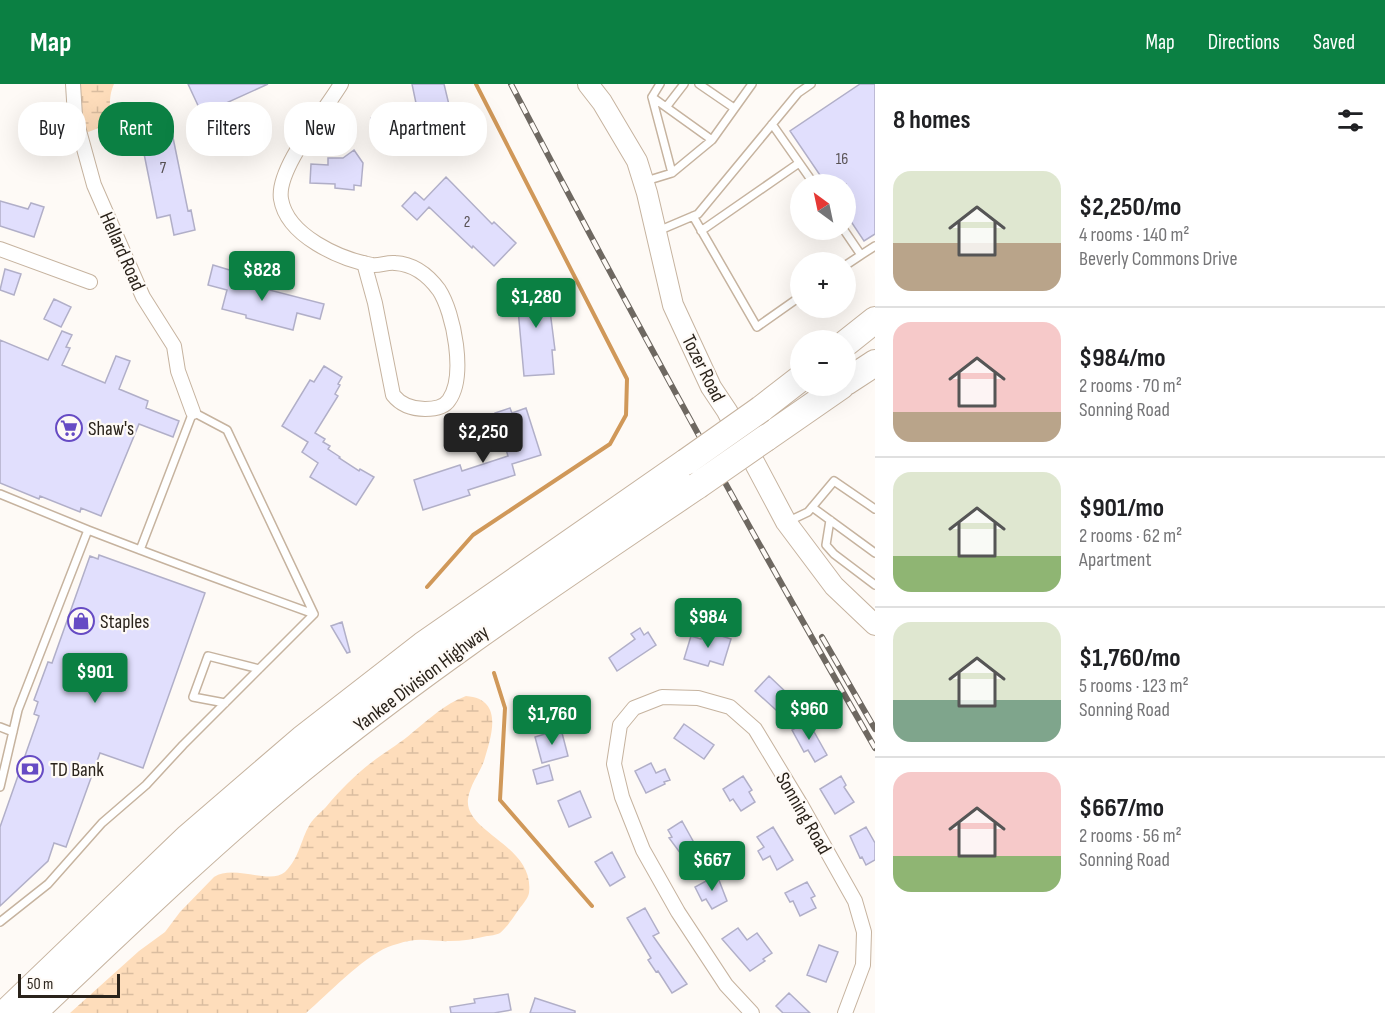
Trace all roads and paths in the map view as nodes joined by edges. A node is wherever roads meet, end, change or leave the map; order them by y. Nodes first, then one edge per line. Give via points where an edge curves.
1 (73, 84) edge
2 (341, 84) edge
3 (588, 84) edge
4 (660, 84) edge
5 (684, 84) edge
6 (699, 84) edge
7 (752, 84) edge
8 (811, 84) edge
9 (652, 97) junction
10 (667, 106) junction
11 (734, 108) junction
12 (772, 124) junction
13 (712, 140) junction
14 (799, 163) junction
15 (672, 173) junction
16 (806, 174) edge
17 (644, 182) junction
18 (693, 216) junction
19 (701, 231) junction
20 (656, 232) junction
21 (851, 240) edge
22 (875, 246) edge
23 (0, 249) edge
24 (861, 255) junction
25 (856, 258) edge
26 (364, 262) junction
27 (90, 282) dead end
28 (790, 304) edge
29 (875, 320) edge
30 (875, 329) edge
31 (856, 335) edge
32 (856, 343) edge
33 (875, 363) edge
34 (856, 375) edge
35 (790, 387) edge
36 (827, 396) edge
37 (193, 412) junction
38 (0, 494) edge
39 (812, 507) junction
40 (875, 509) edge
41 (830, 520) junction
42 (786, 522) junction
43 (88, 530) junction
44 (140, 550) junction
45 (875, 553) edge
46 (875, 585) edge
47 (314, 614) junction
48 (875, 626) edge
49 (259, 669) junction
50 (225, 703) junction
51 (0, 727) edge
52 (13, 732) junction
53 (0, 787) edge
54 (0, 922) edge
55 (77, 943) junction
56 (0, 1000) edge
57 (5, 1013) edge
58 (33, 1013) edge
59 (752, 1013) edge
60 (845, 1013) edge

1 - 37 street, Hellard Road via 75,116 94,185 143,297 174,346 178,371
2 - 26 street via 287,169 280,186 281,201 297,230 315,243
3 - 17 main road, Tozer Road via 623,135
4 - 9 lane
5 - 10 lane
6 - 11 lane
7 - 11 lane
8 - 12 lane via 798,93
9 - 10 lane
9 - 15 lane
10 - 13 lane
11 - 13 lane
12 - 14 lane
12 - 18 lane
13 - 15 lane
14 - 16 lane
14 - 19 lane
15 - 17 lane
17 - 20 main road, Tozer Road
18 - 19 lane
18 - 20 lane
19 - 28 lane via 757,327
20 - 42 main road, Tozer Road via 678,315 711,387
21 - 24 lane
22 - 24 lane
23 - 27 street
24 - 25 lane
26 - 26 street via 375,266 410,265 427,275 441,293 456,343 458,368 456,386 448,401 437,409 400,404 393,395
29 - 31 highway
30 - 32 highway
33 - 34 highway
35 - 55 highway, Yankee Division Highway, bridge via 382,675 225,804
36 - 58 highway, Yankee Division Highway, bridge via 470,640 327,749 204,854
37 - 44 lane
37 - 47 lane via 227,430
38 - 43 lane
39 - 40 lane via 834,481
39 - 41 lane
39 - 42 lane
41 - 45 lane
41 - 46 lane via 826,545
42 - 48 main road, Tozer Road via 834,586
43 - 44 lane
43 - 52 lane
44 - 47 lane
47 - 49 lane
49 - 50 lane
49 - 50 lane via 208,656 192,697
50 - 54 lane via 146,785 102,823 48,884
51 - 52 lane
52 - 53 lane
55 - 56 highway
55 - 57 highway, Yankee Division Highway
59 - 60 street, Sonning Road via 726,985 678,912 643,849 622,797 614,764 620,726 634,708 662,697 698,698 730,707 754,729 801,805 855,901 864,932 863,965

